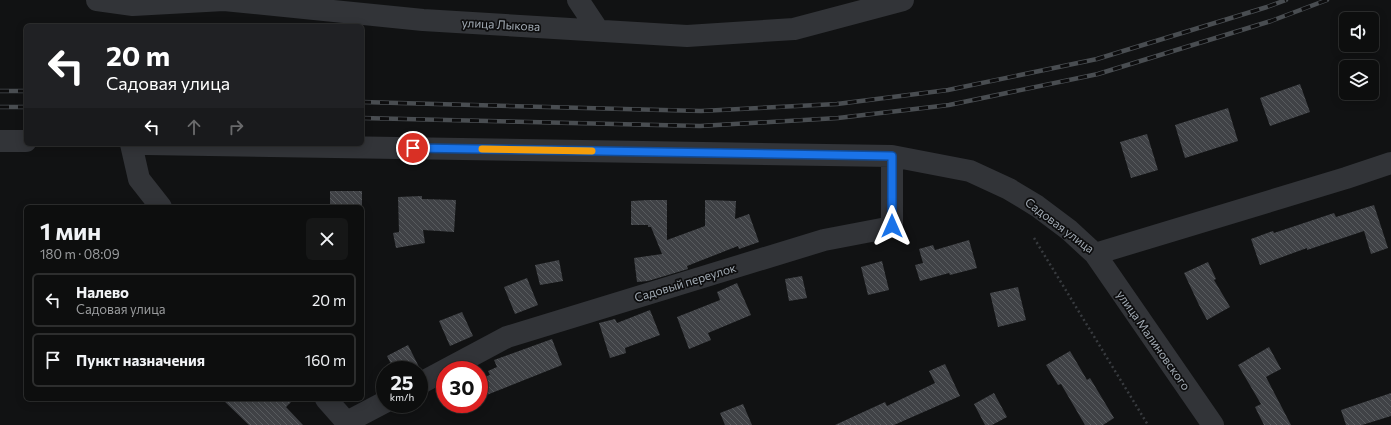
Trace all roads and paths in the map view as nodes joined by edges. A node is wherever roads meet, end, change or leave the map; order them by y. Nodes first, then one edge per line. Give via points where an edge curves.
1 (97, 0) edge
2 (224, 0) edge
3 (578, 0) edge
4 (903, 0) edge
5 (598, 30) junction
6 (0, 141) edge
7 (24, 141) edge
8 (131, 146) edge
9 (270, 146) edge
10 (892, 156) junction
11 (1391, 163) edge
12 (159, 205) edge
13 (1034, 238) dead end
14 (1095, 254) junction
15 (428, 379) edge
16 (328, 401) edge
17 (376, 407) edge
18 (348, 424) edge
19 (1148, 425) edge
20 (1213, 425) edge

1 - 2 street, улица Лыкова via 133,5
2 - 5 street, улица Лыкова via 423,20
3 - 5 street
4 - 5 street, улица Лыкова via 794,28 687,36
6 - 7 street
8 - 12 street via 139,179
9 - 10 street, Садовая улица
10 - 14 street, Садовая улица via 970,171 1009,189 1069,230
10 - 15 street, Садовый переулок via 892,226 824,240 506,337
11 - 14 street, Садовая улица
13 - 19 path
14 - 20 street, улица Малиновского
16 - 18 street
17 - 18 street

